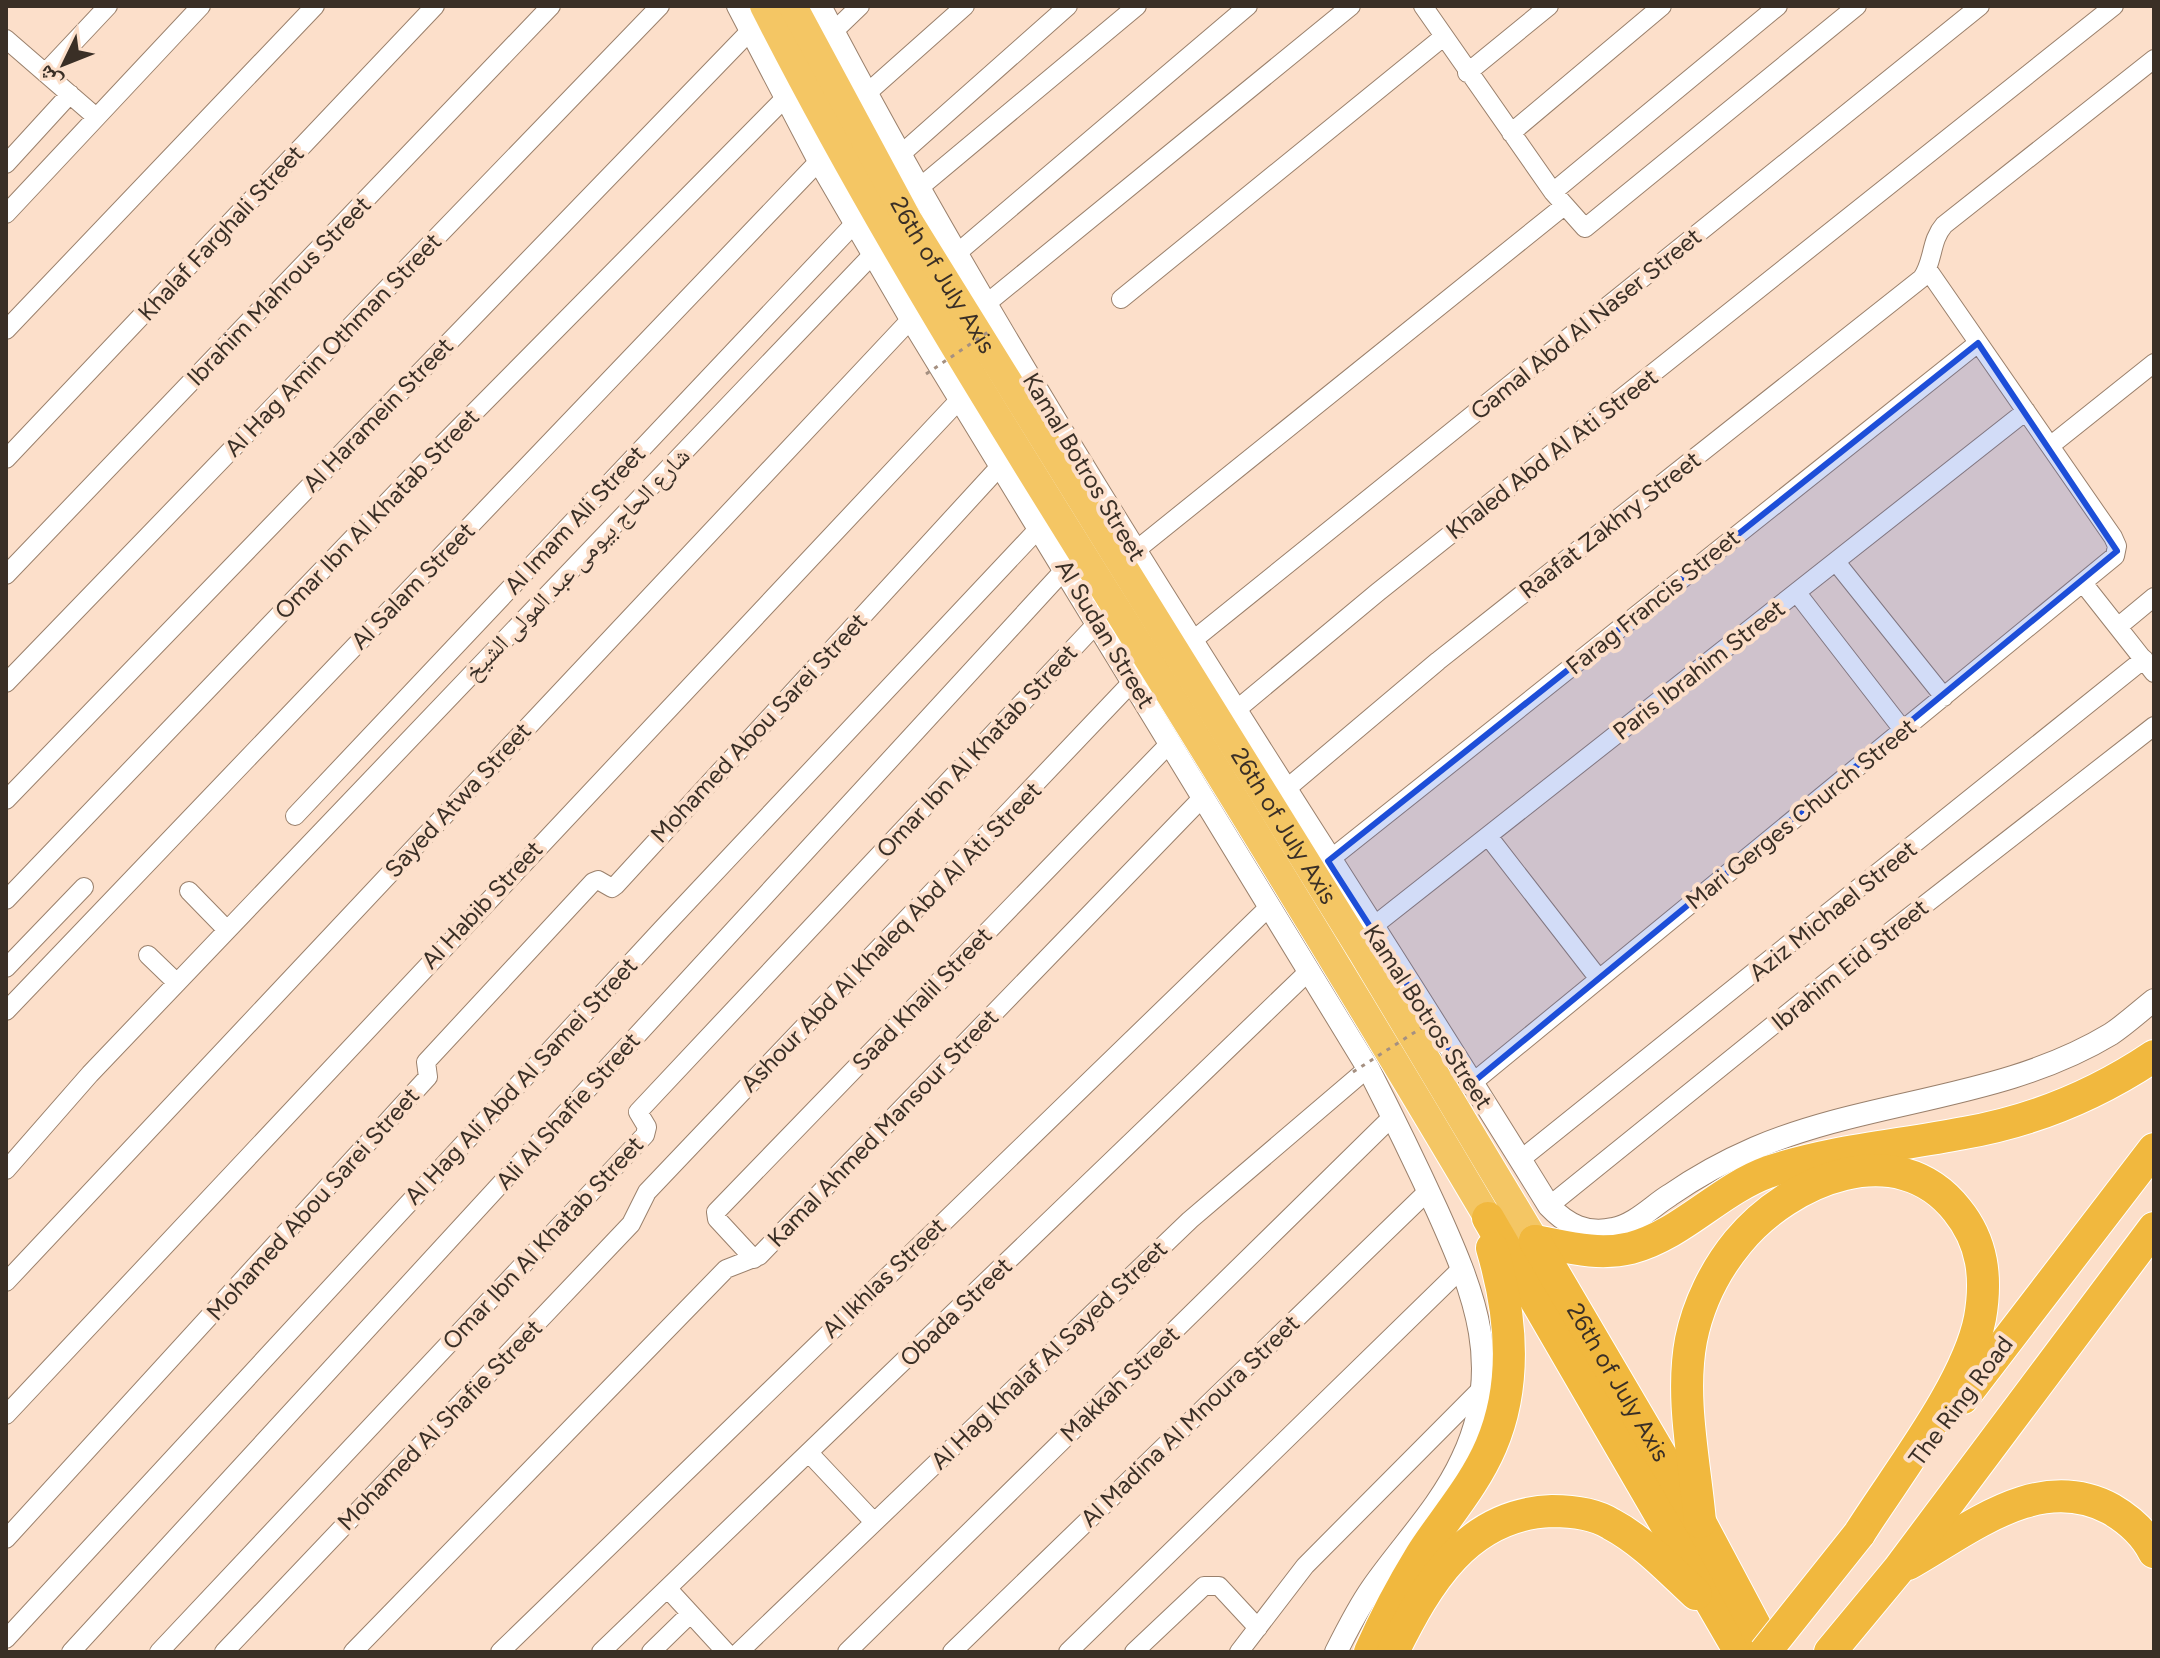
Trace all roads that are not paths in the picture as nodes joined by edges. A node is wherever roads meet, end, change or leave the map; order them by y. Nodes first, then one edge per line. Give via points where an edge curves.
1 (108, 6) edge
2 (201, 6) edge
3 (315, 6) edge
4 (435, 6) edge
5 (551, 6) edge
6 (660, 6) edge
7 (738, 6) edge
8 (793, 6) edge
9 (820, 6) edge
10 (860, 6) edge
11 (965, 6) edge
12 (1068, 6) edge
13 (1137, 6) edge
14 (1248, 6) edge
15 (1351, 6) edge
16 (1549, 6) edge
17 (1662, 6) edge
18 (1778, 6) edge
19 (1857, 6) edge
20 (1980, 6) edge
21 (2114, 6) edge
22 (1427, 8) edge
23 (758, 18) edge
24 (833, 32) junction
25 (1442, 38) junction
26 (10, 50) edge
27 (2154, 59) edge
28 (45, 73) junction
29 (1467, 73) junction
30 (70, 94) junction
31 (866, 94) junction
32 (786, 97) junction
33 (96, 117) junction
34 (1511, 133) junction
35 (900, 155) junction
36 (819, 161) junction
37 (6, 164) edge
38 (919, 188) junction
39 (1559, 199) junction
40 (6, 214) edge
41 (855, 223) junction
42 (873, 254) junction
43 (956, 254) junction
44 (1929, 265) junction
45 (1121, 299) dead end
46 (986, 304) junction
47 (911, 319) junction
48 (6, 330) edge
49 (1978, 343) junction
50 (2154, 363) edge
51 (961, 398) junction
52 (2026, 411) junction
53 (2050, 446) junction
54 (6, 459) edge
55 (1002, 464) junction
56 (1040, 527) junction
57 (1135, 551) junction
58 (1836, 562) junction
59 (1065, 569) junction
60 (6, 575) edge
61 (2083, 583) junction
62 (1797, 593) junction
63 (2154, 597) edge
64 (1098, 622) junction
65 (2119, 626) junction
66 (1192, 641) junction
67 (2149, 666) edge
68 (1133, 681) junction
69 (6, 683) edge
70 (1944, 697) junction
71 (1235, 711) junction
72 (2154, 726) edge
73 (1903, 730) junction
74 (1171, 742) junction
75 (1285, 790) junction
76 (1204, 796) junction
77 (6, 800) edge
78 (295, 816) dead end
79 (1488, 836) junction
80 (1328, 861) junction
81 (84, 887) dead end
82 (189, 891) dead end
83 (6, 900) edge
84 (1270, 906) junction
85 (1371, 928) junction
86 (227, 930) junction
87 (148, 955) dead end
88 (6, 968) edge
89 (1310, 970) junction
90 (1599, 979) junction
91 (177, 983) junction
92 (2154, 1000) edge
93 (6, 1011) edge
94 (2154, 1056) edge
95 (1361, 1070) junction
96 (1471, 1084) junction
97 (1393, 1116) junction
98 (2154, 1149) edge
99 (1520, 1160) junction
100 (6, 1170) edge
101 (1428, 1191) junction
102 (647, 1192) joint
103 (1549, 1206) junction
104 (1488, 1218) junction
105 (2154, 1228) edge
106 (1535, 1241) junction
107 (754, 1259) junction
108 (1463, 1267) junction
109 (6, 1282) edge
110 (1482, 1388) junction
111 (6, 1415) edge
112 (809, 1453) junction
113 (874, 1522) junction
114 (1700, 1522) junction
115 (1859, 1534) junction
116 (6, 1539) edge
117 (2154, 1552) edge
118 (1898, 1570) junction
119 (668, 1589) junction
120 (690, 1614) junction
121 (1720, 1616) junction
122 (1258, 1628) junction
123 (6, 1639) edge
124 (71, 1652) edge
125 (159, 1652) edge
126 (224, 1652) edge
127 (353, 1652) edge
128 (500, 1652) edge
129 (601, 1652) edge
130 (651, 1652) edge
131 (726, 1652) edge
132 (739, 1652) edge
133 (847, 1652) edge
134 (952, 1652) edge
135 (1068, 1652) edge
136 (1134, 1652) edge
137 (1239, 1652) edge
138 (1336, 1652) edge
139 (1370, 1652) edge
140 (1393, 1652) edge
141 (1740, 1652) edge
142 (1767, 1652) edge
143 (1830, 1652) edge

1 - 28 street
2 - 33 street
3 - 48 street
4 - 54 street, Khalaf Farghali Street
5 - 60 street, Ibrahim Mahrous Street
6 - 69 street, Al Hag Amin Othman Street
7 - 23 street, Al Sudan Street
8 - 106 highway, 26th of July Axis via 908,220
9 - 24 street, Kamal Botros Street
10 - 24 street
11 - 31 street
12 - 35 street
13 - 38 street
14 - 43 street
15 - 46 street
16 - 29 street
17 - 34 street
18 - 39 street
19 - 39 street via 1589,227 1579,225
20 - 66 street, Gamal Abd Al Naser Street
21 - 71 street, Khaled Abd Al Ati Street
22 - 25 street
23 - 32 street, Al Sudan Street
23 - 77 street, Al Haramein Street
23 - 104 highway, 26th of July Axis via 1050,502 1341,968
24 - 31 street, Kamal Botros Street
25 - 29 street
25 - 45 street
26 - 28 street
27 - 44 street via 1944,225 1935,235
28 - 30 street
29 - 34 street
30 - 33 street
30 - 37 street
31 - 35 street, Kamal Botros Street
32 - 36 street, Al Sudan Street
32 - 83 street, Omar Ibn Al Khatab Street via 445,442
33 - 40 street
34 - 39 street
35 - 38 street, Kamal Botros Street
36 - 41 street, Al Sudan Street
36 - 93 street, Al Salam Street
38 - 43 street, Kamal Botros Street
39 - 57 street
41 - 42 street, Al Sudan Street
41 - 78 street, Al Imam Ali Street
42 - 47 street, Al Sudan Street
42 - 86 street, شارع الحاج بيومى عبد المولى الشيخ
43 - 46 street, Kamal Botros Street
44 - 49 street
44 - 75 street, Raafat Zakhry Street via 1910,288 1438,661
46 - 57 street, Kamal Botros Street
47 - 51 street, Al Sudan Street
47 - 109 street, Sayed Atwa Street
49 - 52 street
49 - 80 street, Farag Francis Street
50 - 53 street
51 - 55 street, Al Sudan Street
51 - 111 street, Al Habib Street
52 - 53 street
52 - 58 street, Paris Ibrahim Street
53 - 61 street, Mari Gerges Church Street via 2117,546 2115,556
55 - 56 street, Al Sudan Street
55 - 116 street, Mohamed Abou Sarei Street via 616,885 595,881 426,1062 428,1077
56 - 59 street, Al Sudan Street
56 - 123 street, Al Hag Ali Abd Al Samei Street
57 - 66 street, Kamal Botros Street
58 - 62 street, Paris Ibrahim Street
58 - 70 street
59 - 64 street, Al Sudan Street
59 - 124 street, Ali Al Shafie Street
61 - 65 street
61 - 70 street, Mari Gerges Church Street
62 - 73 street
62 - 79 street, Paris Ibrahim Street
63 - 65 street
64 - 68 street, Al Sudan Street
64 - 125 street, Omar Ibn Al Khatab Street via 638,1112 647,1127 645,1135
65 - 67 street
66 - 71 street, Kamal Botros Street
67 - 99 street, Aziz Michael Street
68 - 74 street, Al Sudan Street
68 - 102 street, Ashour Abd Al Khaleq Abd Al Ati Street
70 - 73 street, Mari Gerges Church Street
71 - 75 street, Kamal Botros Street
72 - 103 street, Ibrahim Eid Street
73 - 90 street, Mari Gerges Church Street
74 - 76 street, Al Sudan Street
74 - 107 street, Saad Khalil Street via 716,1212
75 - 80 street, Kamal Botros Street
76 - 84 street, Al Sudan Street
76 - 107 street, Kamal Ahmed Mansour Street
79 - 85 street, Paris Ibrahim Street
79 - 90 street
80 - 85 street, Kamal Botros Street
81 - 88 street
82 - 86 street
84 - 89 street, Al Sudan Street
84 - 128 street, Al Ikhlas Street
85 - 96 street, Kamal Botros Street
86 - 91 street, شارع الحاج بيومى عبد المولى الشيخ
87 - 91 street
89 - 95 street, Al Sudan Street
89 - 112 street, Obada Street
90 - 96 street, Mari Gerges Church Street
91 - 100 street, شارع الحاج بيومى عبد المولى الشيخ
92 - 103 street, Kamal Botros Street via 2112,1033 2008,1079 1838,1118 1752,1149 1617,1229 1580,1228
94 - 106 highway via 2083,1098 2003,1125 1864,1147 1767,1173 1632,1247 1587,1251
95 - 97 street, Al Sudan Street
95 - 113 street, Al Hag Khalaf Al Sayed Street via 1190,1220
96 - 99 street, Kamal Botros Street
97 - 101 street, Al Sudan Street
97 - 133 street, Makkah Street
98 - 115 highway, The Ring Road
99 - 103 street, Kamal Botros Street
101 - 108 street, Al Sudan Street
101 - 134 street, Al Madina Al Mnoura Street
102 - 126 street, Mohamed Al Shafie Street via 631,1224
104 - 121 highway, 26th of July Axis
104 - 139 highway via 1508,1321 1501,1417 1478,1472 1391,1605
105 - 118 highway
106 - 114 highway, 26th of July Axis
107 - 127 street, Kamal Ahmed Mansour Street via 726,1269
108 - 110 street, Al Sudan Street via 1483,1344
108 - 135 street
110 - 122 street via 1305,1566
110 - 138 street, Al Sudan Street via 1462,1459 1371,1590
112 - 113 street
112 - 119 street, Obada Street
113 - 132 street, Al Hag Khalaf Al Sayed Street
114 - 115 highway via 1688,1370 1701,1305 1717,1272 1756,1225 1794,1195 1824,1179 1889,1169 1921,1179 1970,1225 1982,1256 1983,1287 1980,1318 1959,1377
114 - 142 highway, 26th of July Axis
115 - 142 highway, The Ring Road, bridge
117 - 118 highway via 2124,1516 2075,1495 2050,1494 2024,1501
118 - 143 highway
119 - 120 street
119 - 129 street, Obada Street
120 - 130 street
120 - 131 street
121 - 140 highway via 1644,1546 1609,1522 1569,1511 1527,1512 1488,1527 1455,1553
121 - 141 highway, 26th of July Axis
122 - 136 street via 1219,1586 1211,1584
122 - 137 street

